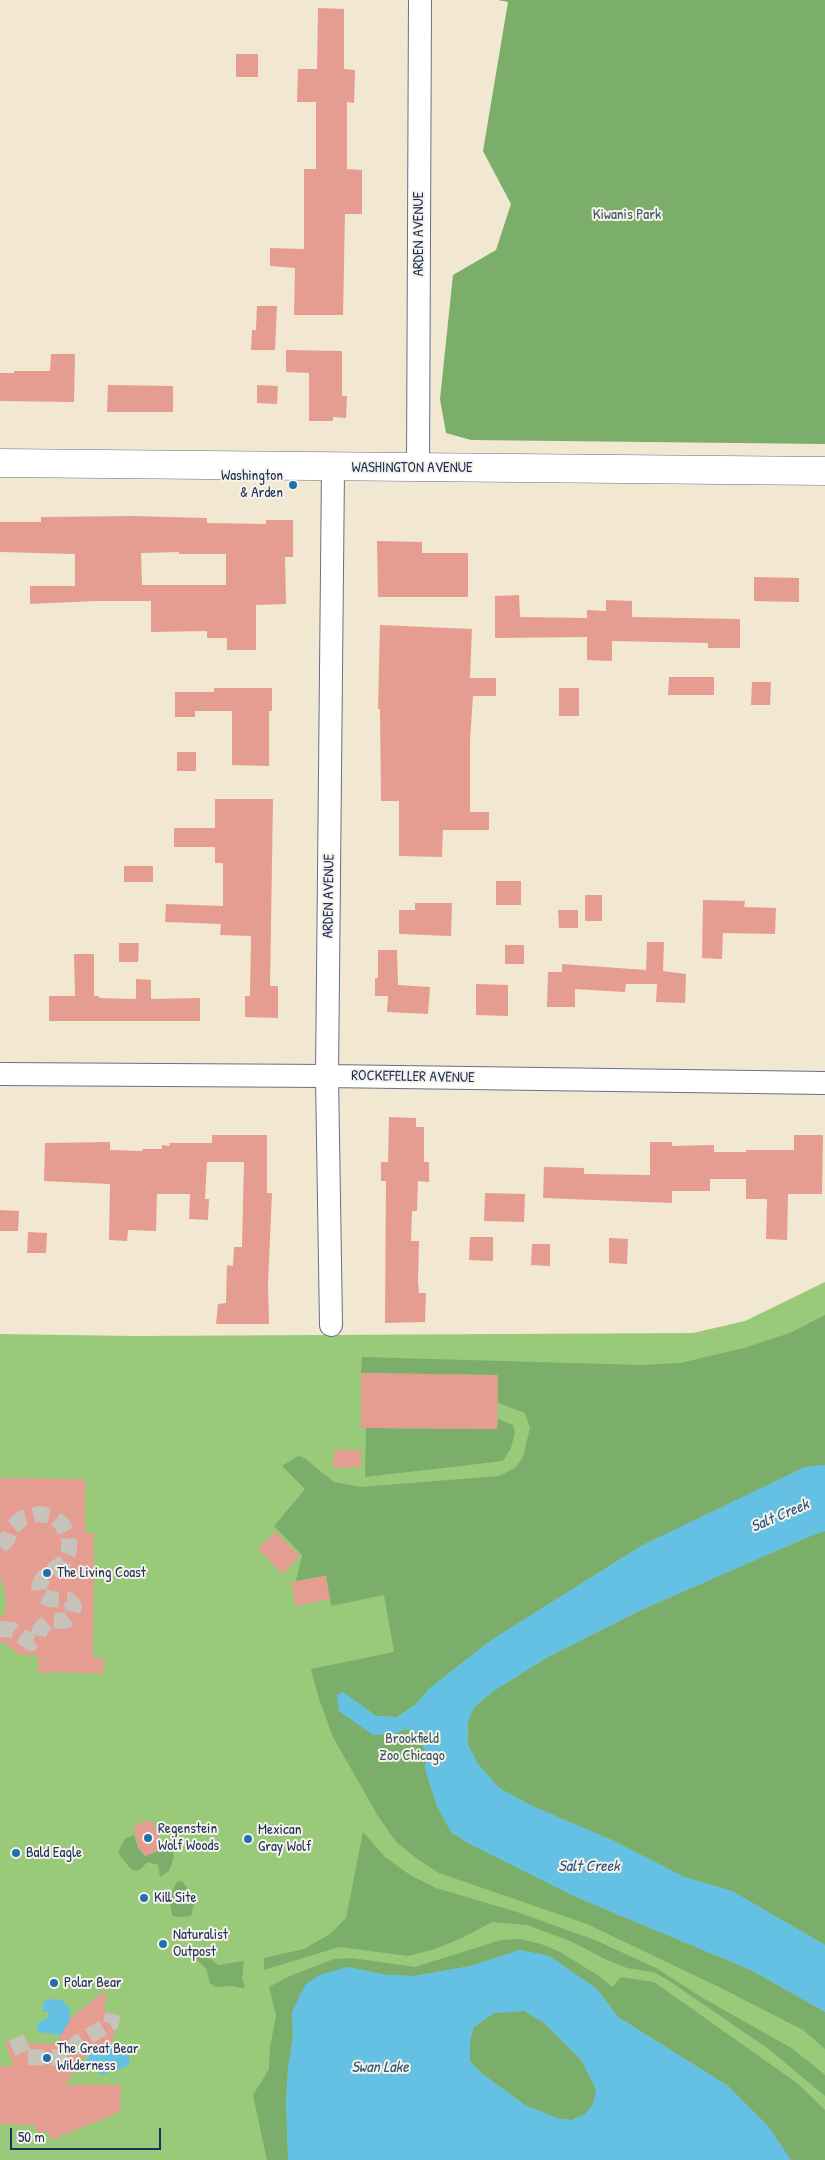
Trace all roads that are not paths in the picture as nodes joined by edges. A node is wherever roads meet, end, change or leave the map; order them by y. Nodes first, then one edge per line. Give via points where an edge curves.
1 (420, 0) edge
2 (0, 464) edge
3 (333, 468) junction
4 (418, 468) junction
5 (825, 470) edge
6 (0, 1074) edge
7 (327, 1076) junction
8 (825, 1083) edge
9 (331, 1325) dead end

1 - 4 street, ARDEN AVENUE
2 - 3 street, WASHINGTON AVENUE
3 - 4 street, WASHINGTON AVENUE
3 - 7 street, ARDEN AVENUE
4 - 5 street, WASHINGTON AVENUE
6 - 7 street, ROCKEFELLER AVENUE
7 - 8 street, ROCKEFELLER AVENUE
7 - 9 street, ARDEN AVENUE

